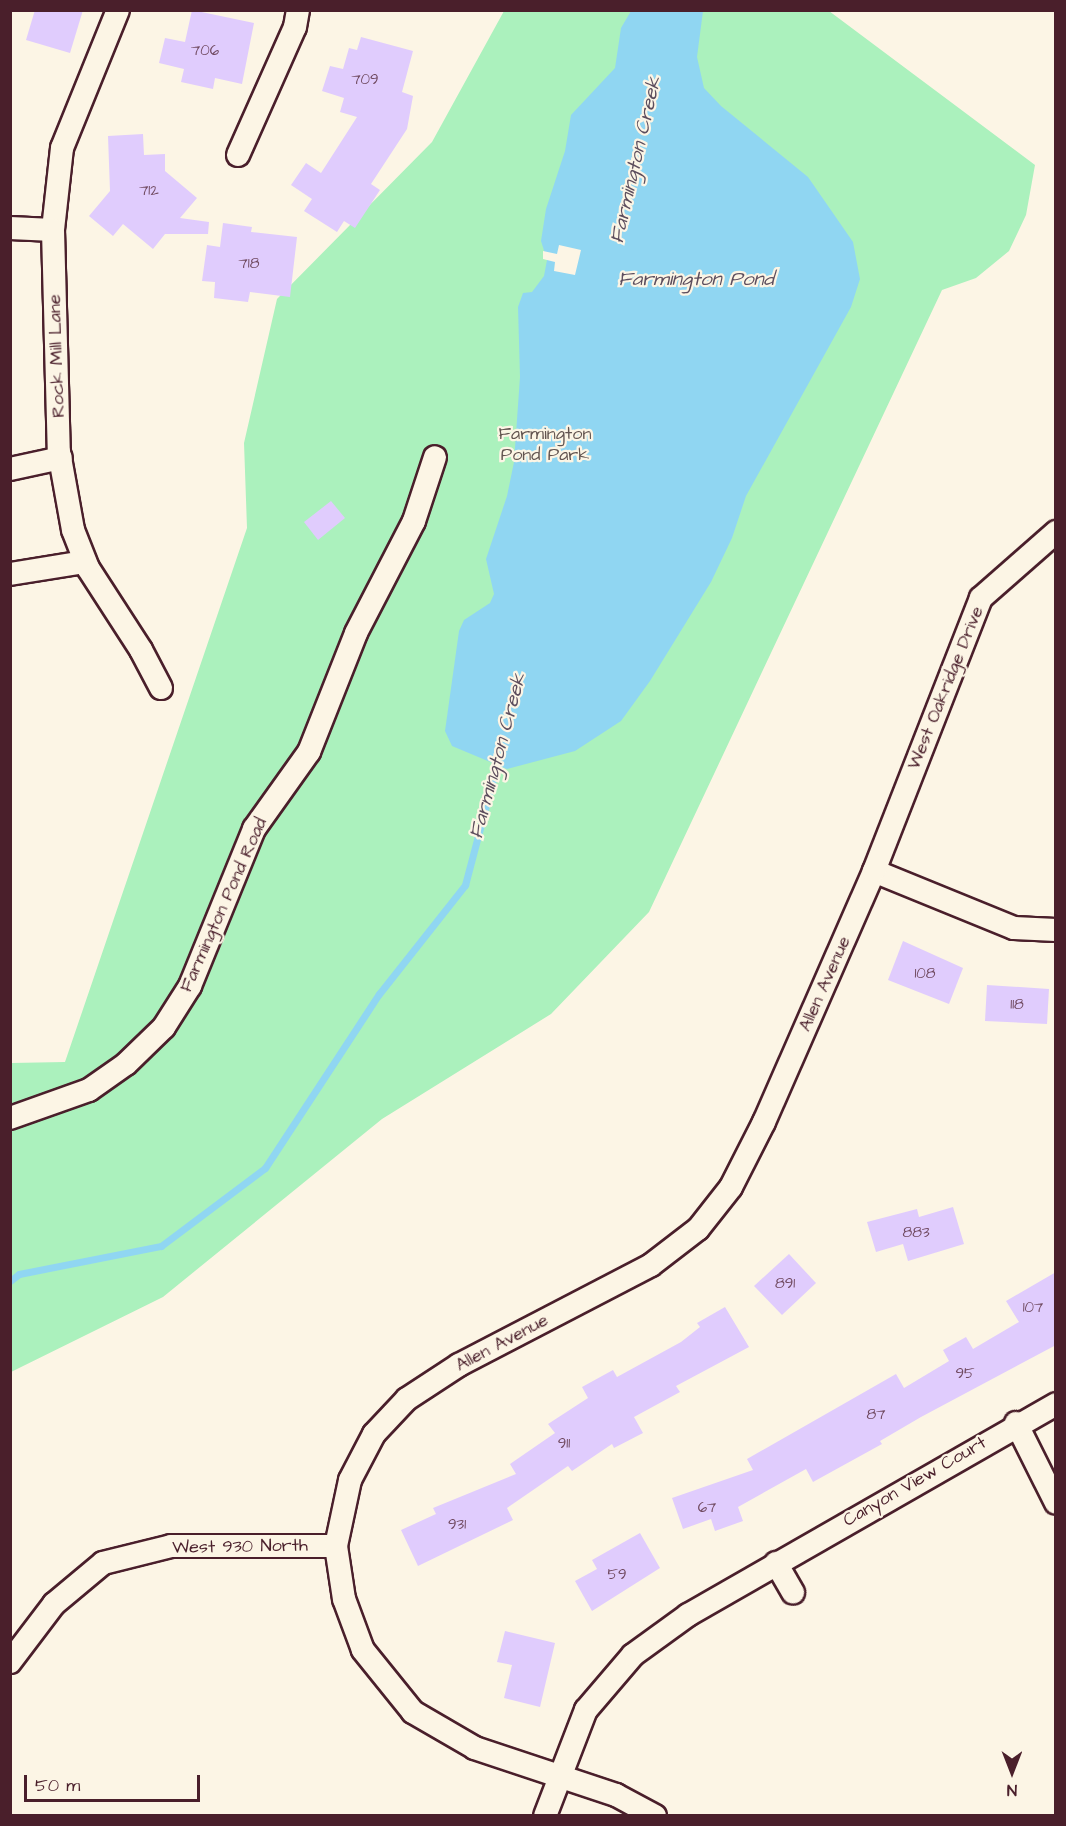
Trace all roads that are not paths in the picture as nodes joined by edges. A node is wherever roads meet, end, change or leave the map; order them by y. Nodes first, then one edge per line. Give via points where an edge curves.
1 (118, 10) edge
2 (298, 10) edge
3 (238, 154) dead end
4 (10, 228) edge
5 (53, 230) junction
6 (435, 457) dead end
7 (61, 458) junction
8 (10, 469) edge
9 (1056, 532) edge
10 (85, 562) junction
11 (10, 574) edge
12 (161, 688) dead end
13 (874, 871) junction
14 (1056, 930) edge
15 (10, 1118) edge
16 (1056, 1404) edge
17 (1016, 1423) junction
18 (1056, 1503) edge
19 (336, 1546) junction
20 (776, 1563) junction
21 (793, 1592) dead end
22 (10, 1662) edge
23 (561, 1774) junction
24 (545, 1815) edge
25 (655, 1815) edge

1 - 5 street, Rock Mill Lane via 62,148
2 - 3 street via 295,27
4 - 5 street
5 - 7 street, Rock Mill Lane
6 - 15 street, Farmington Pond Road via 414,521 356,633 309,752 254,829 190,986 164,1027 126,1064 89,1090
7 - 8 street
7 - 10 street, Rock Mill Lane via 73,530
9 - 13 street, West Oakridge Drive via 981,598
10 - 11 street
10 - 12 street, Rock Mill Lane
13 - 14 street via 1014,928
13 - 19 street, Allen Avenue via 764,1122 731,1187 705,1221 651,1265 459,1365 407,1399 374,1434 350,1480
16 - 17 street, Canyon View Court
17 - 18 street
17 - 20 street, Canyon View Court
19 - 22 street, West 930 North via 171,1546 103,1563 54,1604
19 - 23 street, Allen Avenue via 344,1599 363,1650 413,1712 475,1748
20 - 21 street
20 - 23 street, Canyon View Court via 688,1615 633,1655 586,1710
23 - 24 street, Canyon View Court
23 - 25 street, Allen Avenue

